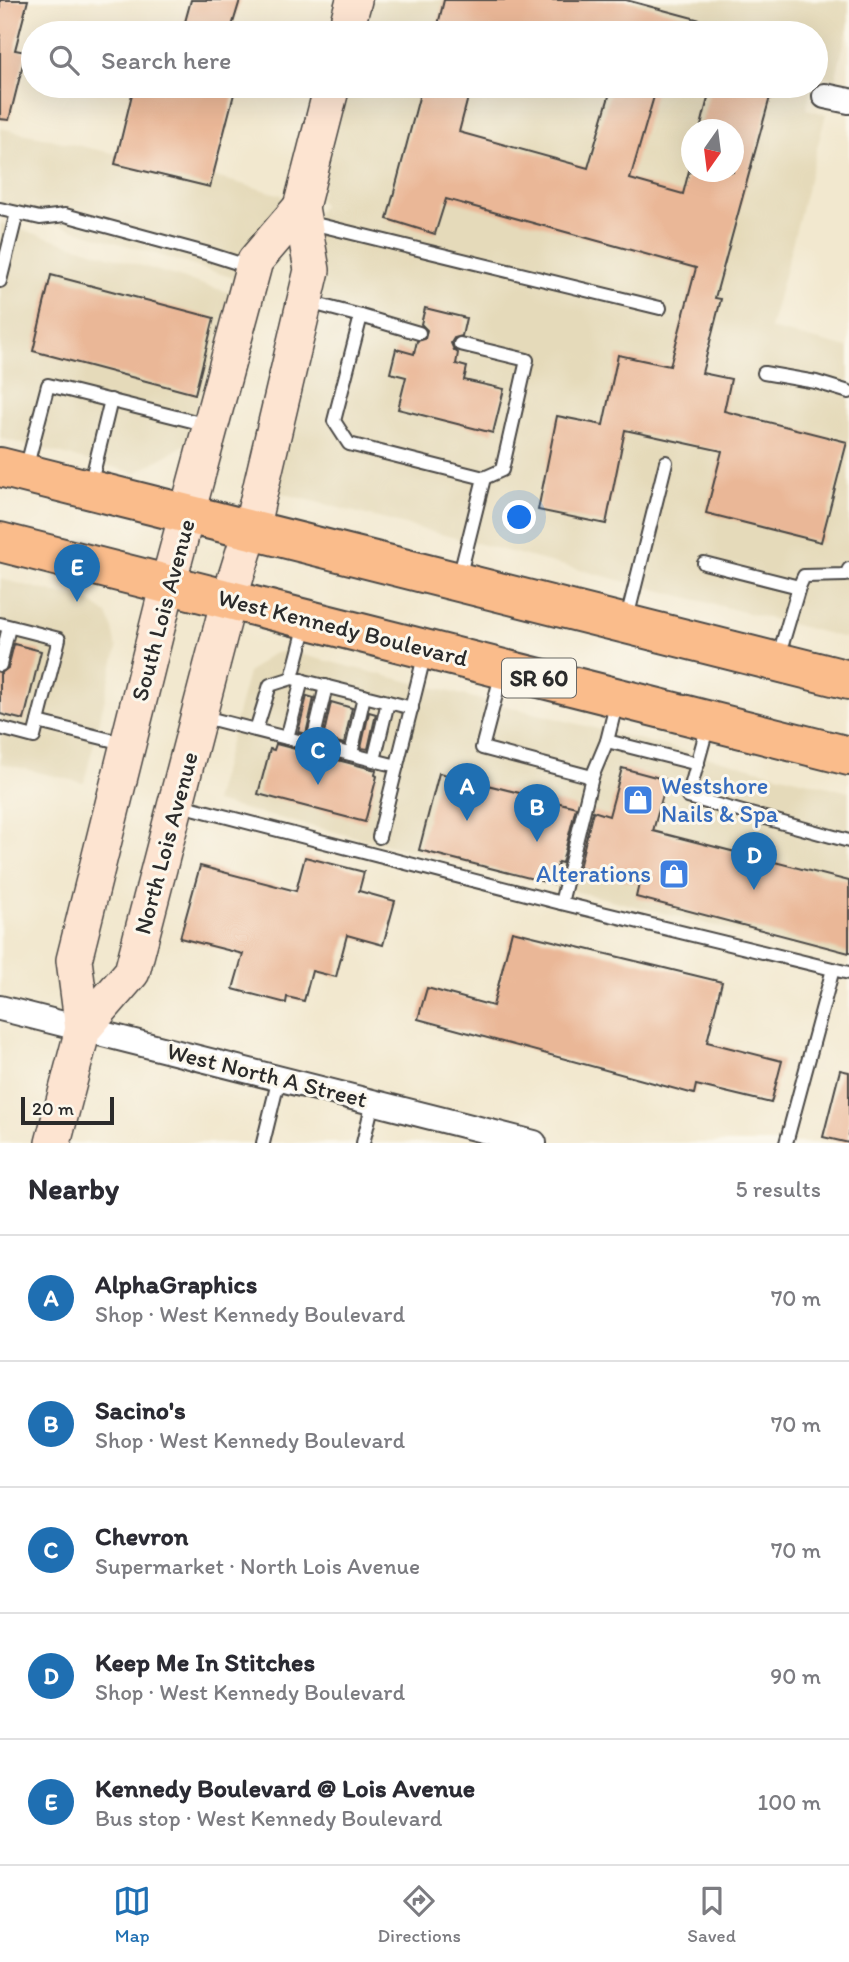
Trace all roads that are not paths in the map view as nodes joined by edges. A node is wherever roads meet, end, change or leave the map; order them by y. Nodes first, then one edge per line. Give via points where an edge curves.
1 (354, 0) edge
2 (348, 21) edge
3 (328, 98) edge
4 (0, 208) edge
5 (17, 213) junction
6 (302, 214) junction
7 (254, 269) junction
8 (0, 281) edge
9 (304, 301) junction
10 (660, 308) dead end
11 (360, 317) junction
12 (419, 333) dead end
13 (460, 344) dead end
14 (764, 373) dead end
15 (849, 392) edge
16 (111, 400) junction
17 (212, 426) junction
18 (666, 462) dead end
19 (13, 470) edge
20 (485, 478) junction
21 (89, 489) junction
22 (189, 514) junction
23 (251, 529) junction
24 (0, 542) edge
25 (704, 564) dead end
26 (849, 569) edge
27 (459, 580) junction
28 (168, 584) junction
29 (799, 587) junction
30 (229, 599) junction
31 (307, 619) junction
32 (626, 624) junction
33 (5, 626) edge
34 (426, 649) junction
35 (777, 662) junction
36 (0, 665) edge
37 (503, 668) junction
38 (297, 679) junction
39 (849, 680) edge
40 (326, 686) junction
41 (364, 696) junction
42 (618, 698) junction
43 (388, 702) junction
44 (411, 708) junction
45 (199, 715) junction
46 (710, 721) junction
47 (38, 722) junction
48 (0, 729) edge
49 (256, 730) junction
50 (288, 738) junction
51 (607, 741) junction
52 (127, 744) junction
53 (312, 745) junction
54 (351, 754) junction
55 (849, 756) edge
56 (374, 760) junction
57 (698, 764) junction
58 (397, 766) junction
59 (592, 777) junction
60 (176, 804) junction
61 (379, 837) dead end
62 (849, 841) edge
63 (561, 903) junction
64 (833, 969) junction
65 (849, 973) edge
66 (0, 1008) edge
67 (83, 1029) junction
68 (279, 1079) junction
69 (373, 1102) junction
70 (53, 1143) edge
71 (263, 1143) edge
72 (363, 1143) edge
73 (534, 1143) edge
74 (786, 1143) edge

1 - 2 street
3 - 6 street, South Lois Avenue
4 - 5 lane
5 - 7 lane via 40,218 65,215
5 - 8 lane
6 - 7 street, South Lois Avenue via 256,261
6 - 9 street, South Lois Avenue via 312,270
6 - 10 lane
7 - 17 street, South Lois Avenue
9 - 11 lane
9 - 23 street, South Lois Avenue
11 - 12 lane
11 - 20 lane via 334,421 348,444
13 - 20 lane via 527,360 502,470
14 - 15 lane
16 - 17 lane
16 - 19 lane via 48,385
16 - 21 lane
17 - 22 street, South Lois Avenue
18 - 32 lane
19 - 21 main road
20 - 27 lane
21 - 22 main road
22 - 23 main road
22 - 28 street, South Lois Avenue
23 - 27 main road
23 - 30 street, North Lois Avenue
24 - 28 main road, West Kennedy Boulevard / SR 60
25 - 29 lane
26 - 29 lane via 846,575 804,576
27 - 32 main road
28 - 30 main road, West Kennedy Boulevard / SR 60
28 - 52 street, South Lois Avenue
29 - 35 lane
30 - 31 main road, West Kennedy Boulevard / SR 60
30 - 45 street, North Lois Avenue
31 - 34 main road, West Kennedy Boulevard / SR 60
31 - 38 lane
32 - 35 main road
33 - 36 lane
33 - 47 lane via 59,639
34 - 37 main road, West Kennedy Boulevard / SR 60
34 - 44 lane
35 - 39 main road
37 - 42 main road, West Kennedy Boulevard / SR 60
37 - 59 lane via 482,748
38 - 40 lane
38 - 49 lane via 270,685
38 - 50 lane
40 - 41 lane
40 - 53 lane
41 - 43 lane
41 - 54 lane
42 - 46 main road, West Kennedy Boulevard / SR 60
42 - 51 lane
43 - 44 lane
43 - 56 lane
44 - 58 lane
45 - 49 lane
45 - 60 street, North Lois Avenue
46 - 55 main road, West Kennedy Boulevard / SR 60
46 - 57 lane
47 - 48 lane via 34,737
47 - 52 lane
49 - 50 lane
50 - 53 lane
51 - 57 lane
51 - 59 lane
52 - 67 street, South Lois Avenue via 74,960
53 - 54 lane
54 - 56 lane
56 - 58 lane
57 - 62 lane via 688,797
58 - 61 lane
59 - 63 lane
60 - 63 lane
60 - 67 street, North Lois Avenue via 132,972
63 - 64 lane
64 - 65 lane
64 - 74 lane
66 - 67 street, West North A Street
67 - 68 street, West North A Street
67 - 70 street, North Lois Avenue
68 - 69 street, West North A Street
68 - 71 lane
69 - 72 lane
69 - 73 street, West North A Street

